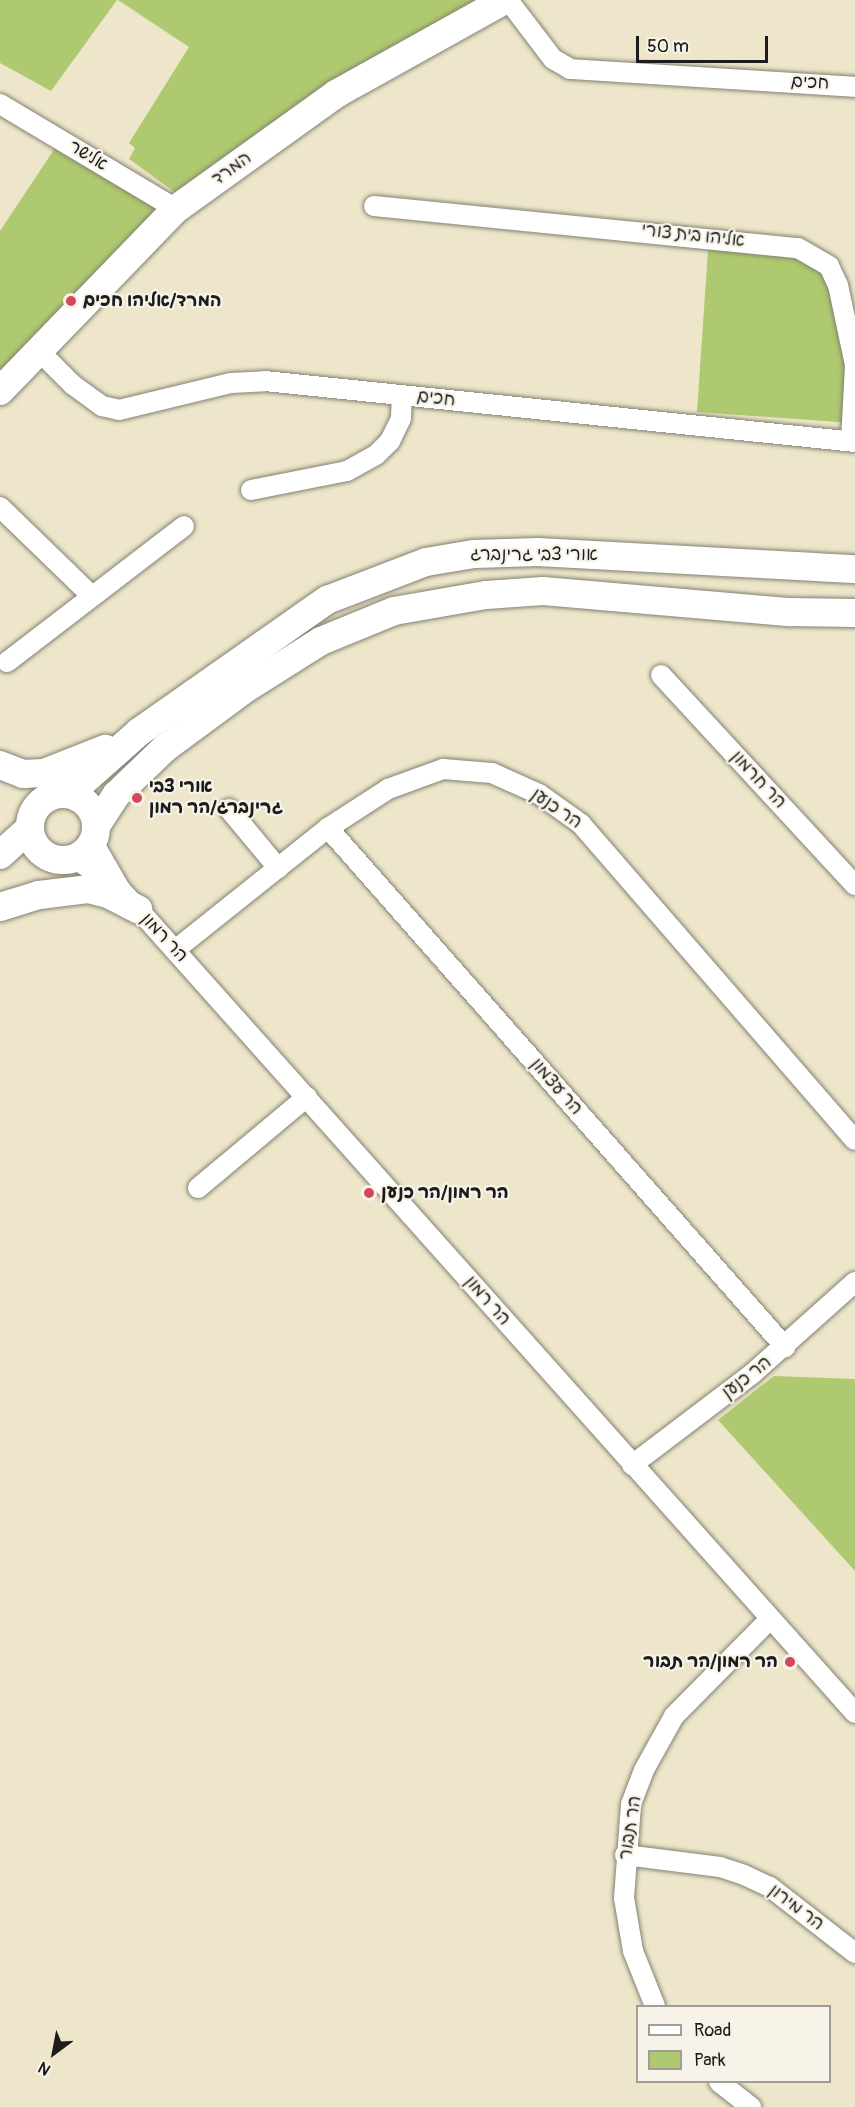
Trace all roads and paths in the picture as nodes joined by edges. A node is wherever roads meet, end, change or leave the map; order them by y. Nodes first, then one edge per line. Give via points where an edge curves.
1 (507, 0) edge
2 (855, 87) edge
3 (0, 104) edge
4 (374, 206) dead end
5 (176, 208) junction
6 (40, 352) junction
7 (0, 391) edge
8 (402, 395) junction
9 (853, 442) edge
10 (251, 490) dead end
11 (0, 507) edge
12 (184, 526) dead end
13 (855, 568) edge
14 (92, 596) junction
15 (855, 613) edge
16 (7, 662) dead end
17 (661, 675) dead end
18 (139, 732) junction
19 (0, 765) edge
20 (0, 775) edge
21 (69, 794) junction
22 (229, 809) dead end
23 (33, 817) junction
24 (328, 828) junction
25 (81, 846) junction
26 (0, 855) edge
27 (278, 868) junction
28 (855, 885) edge
29 (129, 899) junction
30 (0, 906) edge
31 (175, 950) junction
32 (307, 1097) junction
33 (855, 1140) edge
34 (198, 1188) dead end
35 (855, 1282) edge
36 (785, 1347) junction
37 (632, 1465) junction
38 (770, 1620) junction
39 (855, 1713) edge
40 (625, 1855) junction
41 (855, 1953) edge
42 (654, 2005) edge
43 (720, 2083) edge
44 (751, 2107) edge

1 - 2 street, חכים via 553,59 570,69
1 - 5 main road, המרד via 336,93
3 - 5 street, אלישר
4 - 9 street, אליהו בית צורי via 798,248 829,266 838,285 855,365
5 - 6 main road, המרד
6 - 7 main road, המרד
6 - 8 street, חכים via 73,385 102,406 119,410 231,383 265,381
8 - 9 street, חכים
8 - 10 street via 401,418 390,441 376,455 347,471
11 - 14 street
12 - 14 street
13 - 18 main road, אורי צבי גרינברג via 538,552 474,554 426,562 327,600
14 - 16 street
15 - 25 main road, אורי צבי גרינברג via 790,612 543,591 486,595 394,611 321,641 245,689 165,748 116,795
17 - 28 street, הר חרמון
18 - 19 main road via 68,767 44,773 23,774
18 - 21 main road, אורי צבי גרינברג
20 - 23 main road
21 - 23 main road via 51,795
21 - 25 main road via 88,805
22 - 27 street
23 - 25 main road via 42,853
23 - 26 main road
24 - 27 street, הר כנען
24 - 33 street, הר כנען via 388,789 442,769 492,773 538,794 581,824
24 - 36 street, הר עצמון
25 - 29 street, הר רמון
25 - 30 main road, אורי צבי גרינברג
27 - 31 street, הר כנען
29 - 30 main road via 88,889 39,895
29 - 31 street, הר רמון
31 - 32 street, הר רמון
32 - 34 street
32 - 37 street, הר רמון
35 - 36 street, הר כנען
36 - 37 street, הר כנען
37 - 38 street, הר רמון
38 - 39 street, הר רמון
38 - 40 street, הר תבור via 674,1716 644,1770 631,1804
40 - 41 street, הר מירון via 744,1875 770,1887
40 - 42 street, הר תבור via 624,1898 633,1951
43 - 44 street

